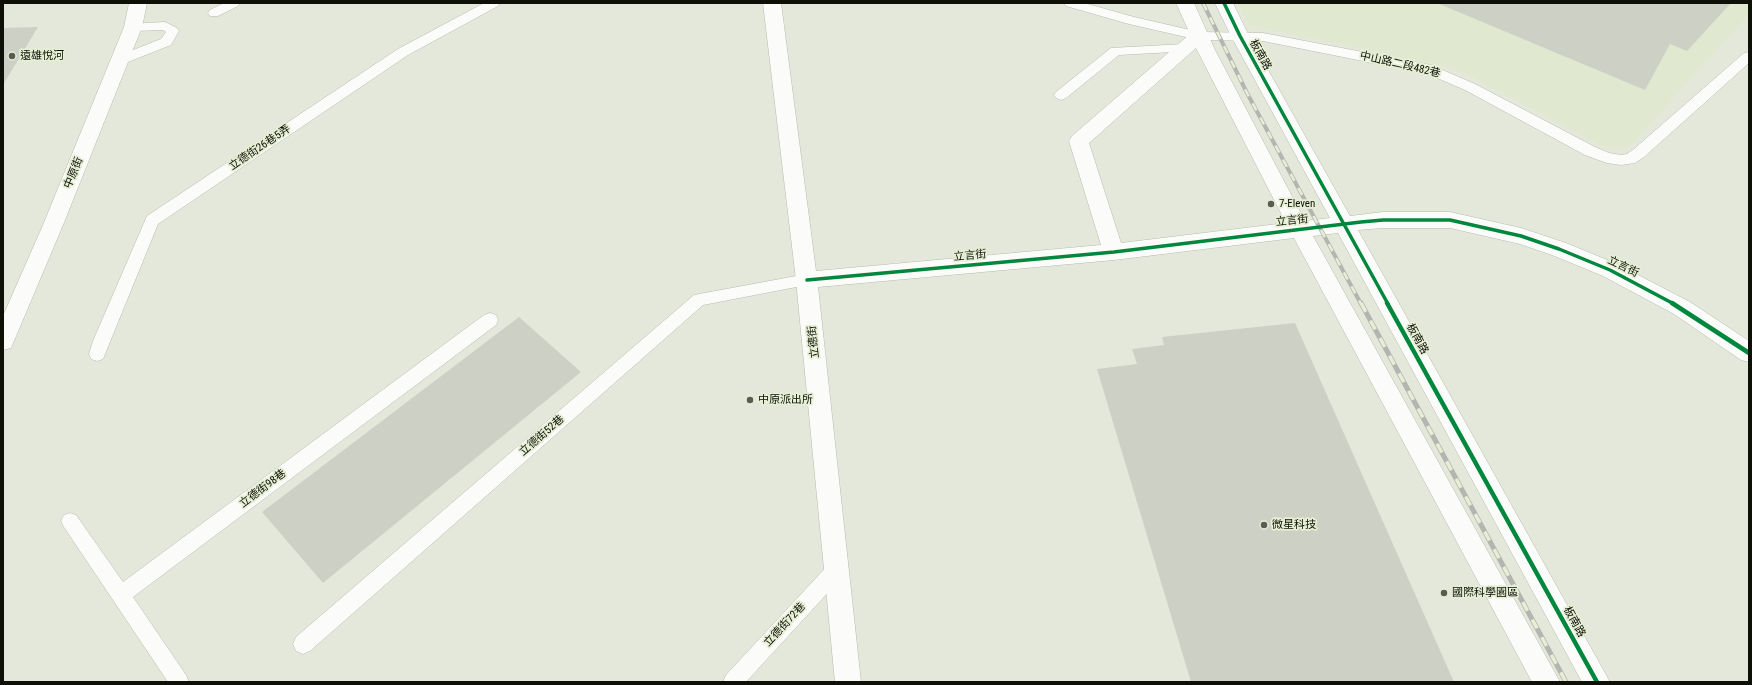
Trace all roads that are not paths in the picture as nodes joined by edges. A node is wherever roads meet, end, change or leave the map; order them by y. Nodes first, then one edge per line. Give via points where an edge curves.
1 (138, 3) edge
2 (234, 3) edge
3 (494, 3) edge
4 (772, 3) edge
5 (1070, 3) edge
6 (1185, 3) edge
7 (1224, 3) edge
8 (214, 13) dead end
9 (133, 27) junction
10 (1240, 36) junction
11 (1192, 42) junction
12 (1749, 56) edge
13 (118, 61) junction
14 (1061, 95) dead end
15 (1344, 224) junction
16 (1299, 229) junction
17 (1114, 252) junction
18 (807, 280) junction
19 (490, 320) dead end
20 (3, 341) edge
21 (1749, 353) edge
22 (98, 354) dead end
23 (70, 521) dead end
24 (837, 569) junction
25 (121, 595) junction
26 (303, 644) dead end
27 (179, 682) edge
28 (733, 682) edge
29 (848, 682) edge
30 (1547, 682) edge
31 (1597, 682) edge

1 - 9 street, 中原街
2 - 8 lane
3 - 22 lane, 立德街26巷5弄 via 403,52 152,220 101,340
4 - 18 street, 立德街
5 - 11 lane, 中山路二段482巷 via 1133,21
6 - 11 street
7 - 10 street, 板南路
9 - 13 street, 中原街
9 - 13 lane via 165,26 173,31 166,42
10 - 11 lane, 中山路二段482巷
10 - 12 lane, 中山路二段482巷 via 1263,37 1430,70 1470,87 1590,151 1621,160 1630,159 1639,153
10 - 15 street, 板南路
11 - 14 lane via 1116,50
11 - 16 street
11 - 17 street via 1079,141
13 - 20 street, 中原街
15 - 16 street, 立言街
15 - 21 street, 立言街 via 1383,220 1450,220 1521,236 1610,270 1682,308
15 - 31 street, 板南路
16 - 17 street, 立言街
16 - 30 street
17 - 18 street, 立言街
18 - 24 street, 立德街
18 - 26 lane, 立德街52巷 via 699,299
19 - 25 lane, 立德街98巷
23 - 25 lane
24 - 28 lane, 立德街72巷
24 - 29 street, 立德街
25 - 27 lane

